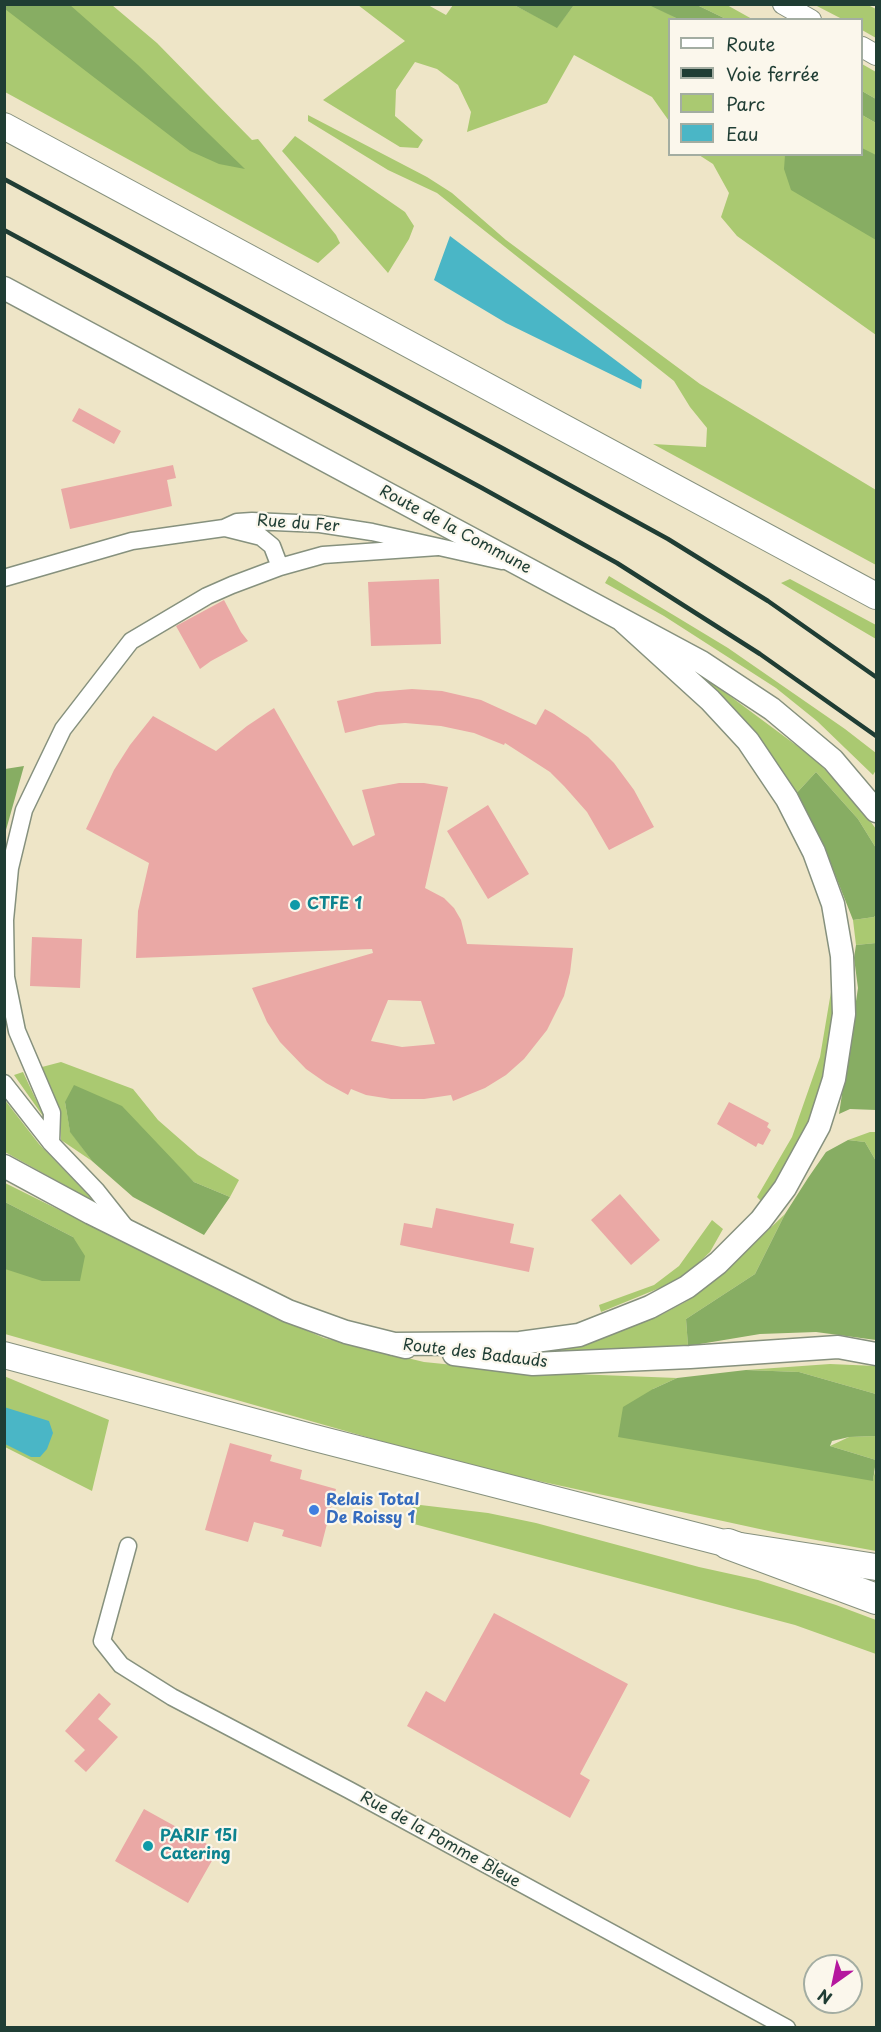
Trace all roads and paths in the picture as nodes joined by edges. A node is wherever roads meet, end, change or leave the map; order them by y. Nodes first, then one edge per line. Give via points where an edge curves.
1 (783, 4) edge
2 (808, 18) edge
3 (4, 126) edge
4 (4, 288) edge
5 (224, 528) junction
6 (438, 547) junction
7 (523, 566) junction
8 (280, 567) junction
9 (4, 578) edge
10 (876, 596) edge
11 (622, 620) junction
12 (876, 811) edge
13 (4, 1083) edge
14 (51, 1143) junction
15 (4, 1166) edge
16 (129, 1232) junction
17 (393, 1344) junction
18 (876, 1354) edge
19 (4, 1355) edge
20 (728, 1544) junction
21 (128, 1546) dead end
22 (876, 1567) edge
23 (876, 1599) edge
24 (787, 2028) edge

1 - 2 street
3 - 10 main road
4 - 7 main road, Route de la Commune
5 - 6 street, Rue du Fer via 252,521 320,524
5 - 8 street via 261,537 272,546
5 - 9 street, Rue du Fer via 132,541
6 - 7 street, Rue du Fer
6 - 8 street via 323,555
7 - 11 main road, Route de la Commune
8 - 14 street via 207,596 130,641 63,729 24,810 10,868 5,920 6,977 17,1032 52,1113
11 - 12 main road, Route de la Commune via 701,662 772,709 833,760
11 - 17 main road via 710,700 748,741 787,799 814,852 833,904 842,956 844,1014 834,1079 819,1126 785,1188 754,1227 687,1287 650,1307 579,1335 520,1343
13 - 14 street
14 - 16 street
15 - 16 main road, Route des Badauds
16 - 17 main road, Route des Badauds via 288,1311
17 - 18 main road, Route des Badauds via 533,1364 838,1347
19 - 20 main road
20 - 22 main road
20 - 23 highway
21 - 24 street, Rue de la Pomme Bleue via 102,1641 121,1665 172,1697

